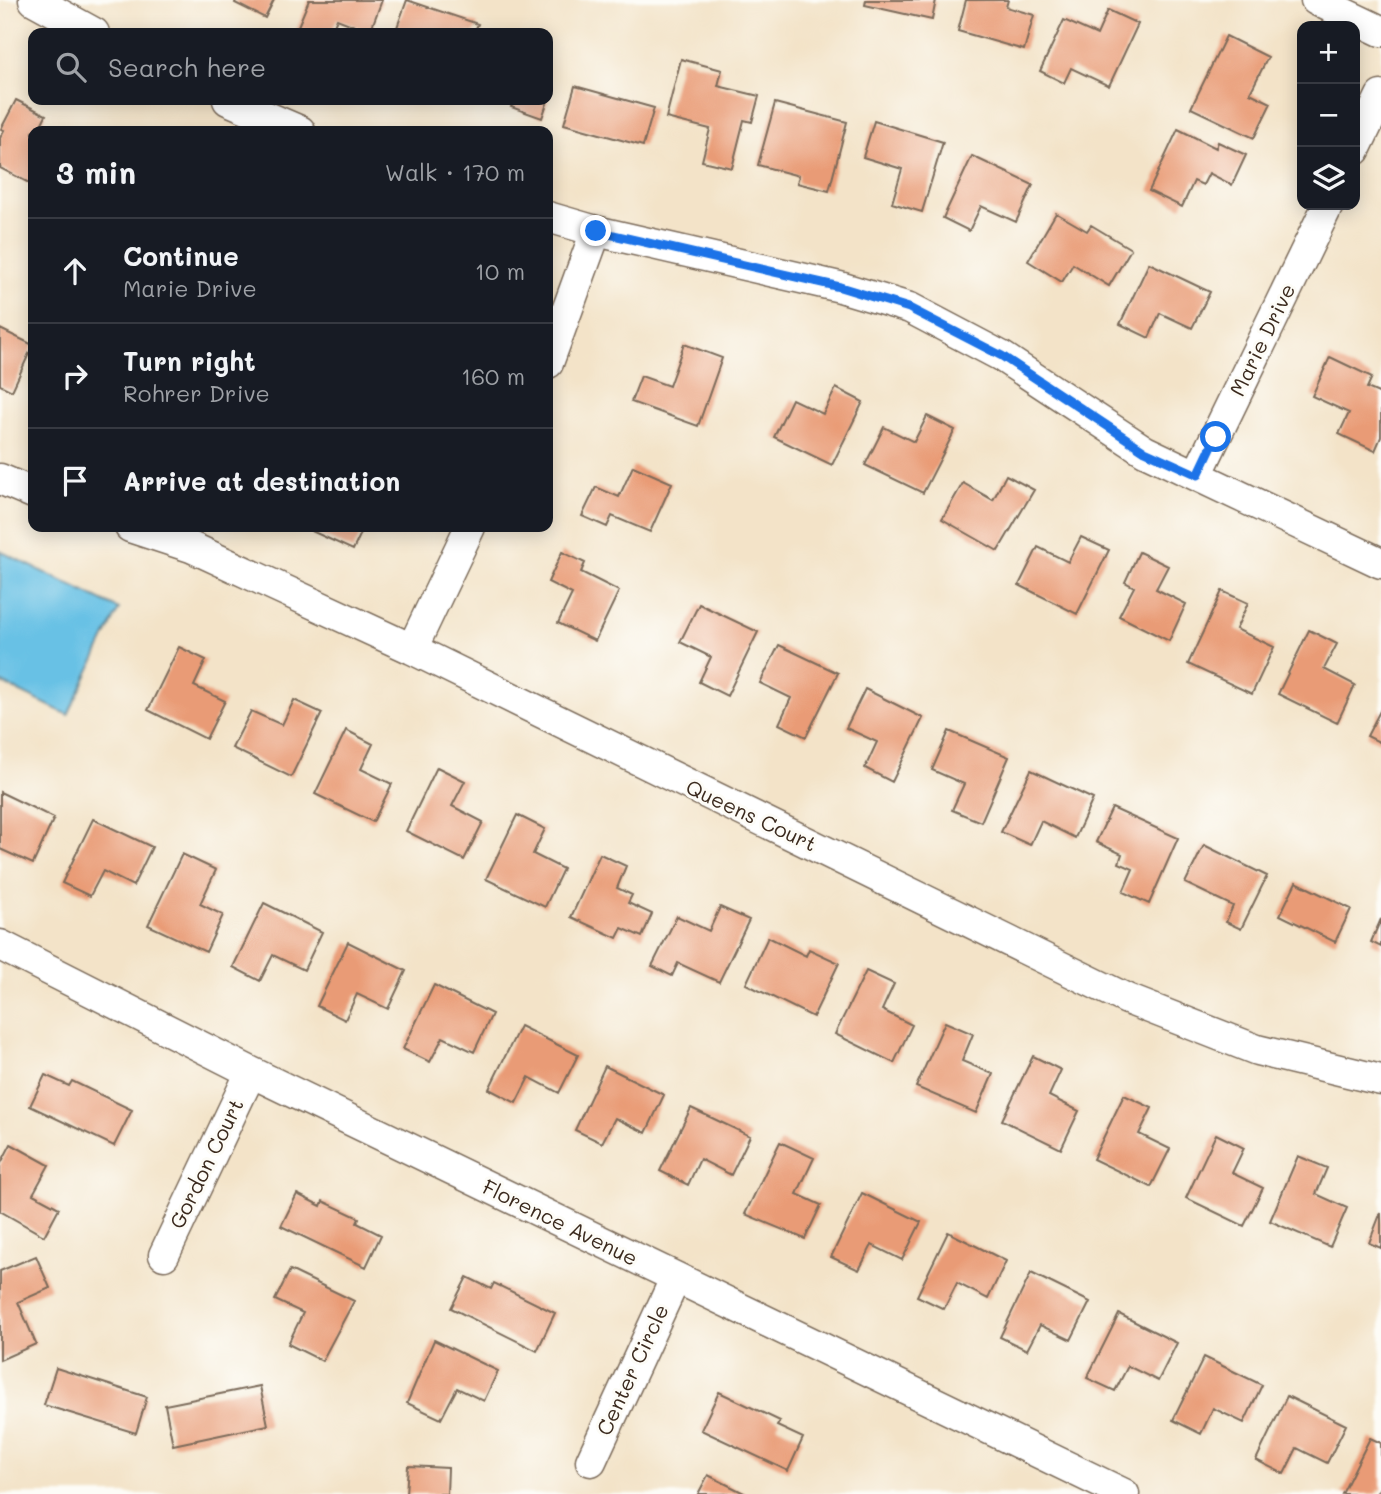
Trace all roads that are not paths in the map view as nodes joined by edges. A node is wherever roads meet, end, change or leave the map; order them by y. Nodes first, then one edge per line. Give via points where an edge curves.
1 (34, 0) edge
2 (1316, 0) edge
3 (85, 28) edge
4 (1381, 31) edge
5 (1381, 96) edge
6 (239, 105) edge
7 (288, 126) edge
8 (1356, 147) edge
9 (1326, 210) edge
10 (553, 218) edge
11 (596, 231) junction
12 (553, 349) edge
13 (1198, 475) junction
14 (0, 479) edge
15 (28, 491) edge
16 (145, 532) edge
17 (468, 532) edge
18 (1381, 563) edge
19 (412, 649) junction
20 (0, 945) edge
21 (251, 1072) junction
22 (1381, 1080) edge
23 (164, 1255) dead end
24 (675, 1279) junction
25 (591, 1461) dead end
26 (1110, 1491) edge

1 - 3 street
2 - 4 street
5 - 8 street
6 - 7 street
9 - 13 street, Marie Drive
10 - 11 street
11 - 12 street
11 - 13 street via 840,287 909,308 1002,356 1145,451
13 - 18 street
14 - 15 street
16 - 19 street, Queens Court via 191,547
17 - 19 street
19 - 22 street, Queens Court via 1126,999 1257,1050
20 - 21 street, Florence Avenue
21 - 23 street, Gordon Court
21 - 24 street, Florence Avenue
24 - 25 street, Center Circle
24 - 26 street, Florence Avenue

